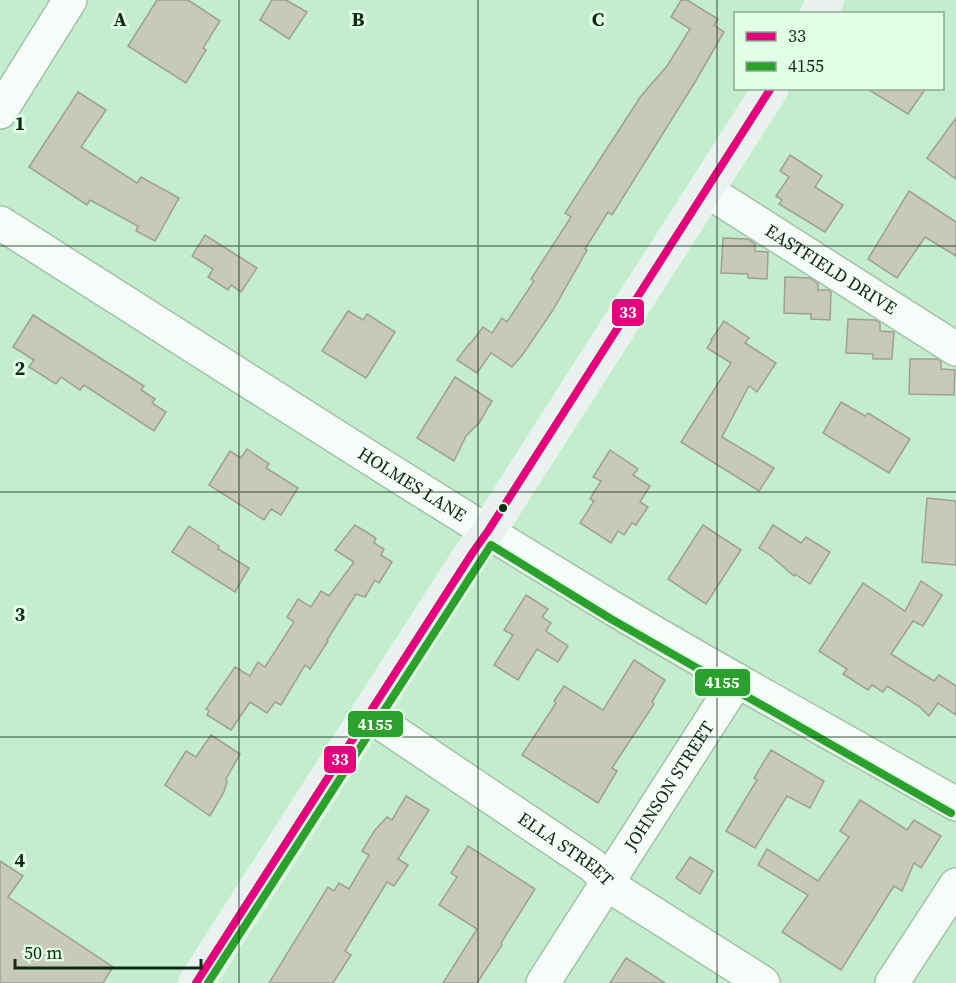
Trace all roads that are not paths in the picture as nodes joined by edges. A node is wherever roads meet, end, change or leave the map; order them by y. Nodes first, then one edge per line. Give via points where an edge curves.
1 (70, 0) edge
2 (770, 90) edge
3 (0, 112) edge
4 (706, 190) junction
5 (0, 223) edge
6 (956, 349) edge
7 (488, 531) junction
8 (736, 680) junction
9 (369, 715) junction
10 (956, 804) edge
11 (609, 881) junction
12 (956, 885) edge
13 (196, 983) edge
14 (543, 983) edge
15 (763, 983) edge
16 (892, 983) edge

1 - 3 street
2 - 4 main road
4 - 6 street, EASTFIELD DRIVE
4 - 7 main road
5 - 7 street, HOLMES LANE
7 - 8 street, HOLMES LANE
7 - 9 main road
8 - 10 street, HOLMES LANE
8 - 11 street, JOHNSON STREET
9 - 11 street, ELLA STREET via 592,865
9 - 13 main road
11 - 14 street, JOHNSON STREET
11 - 15 street, ELLA STREET via 621,893
12 - 16 street

